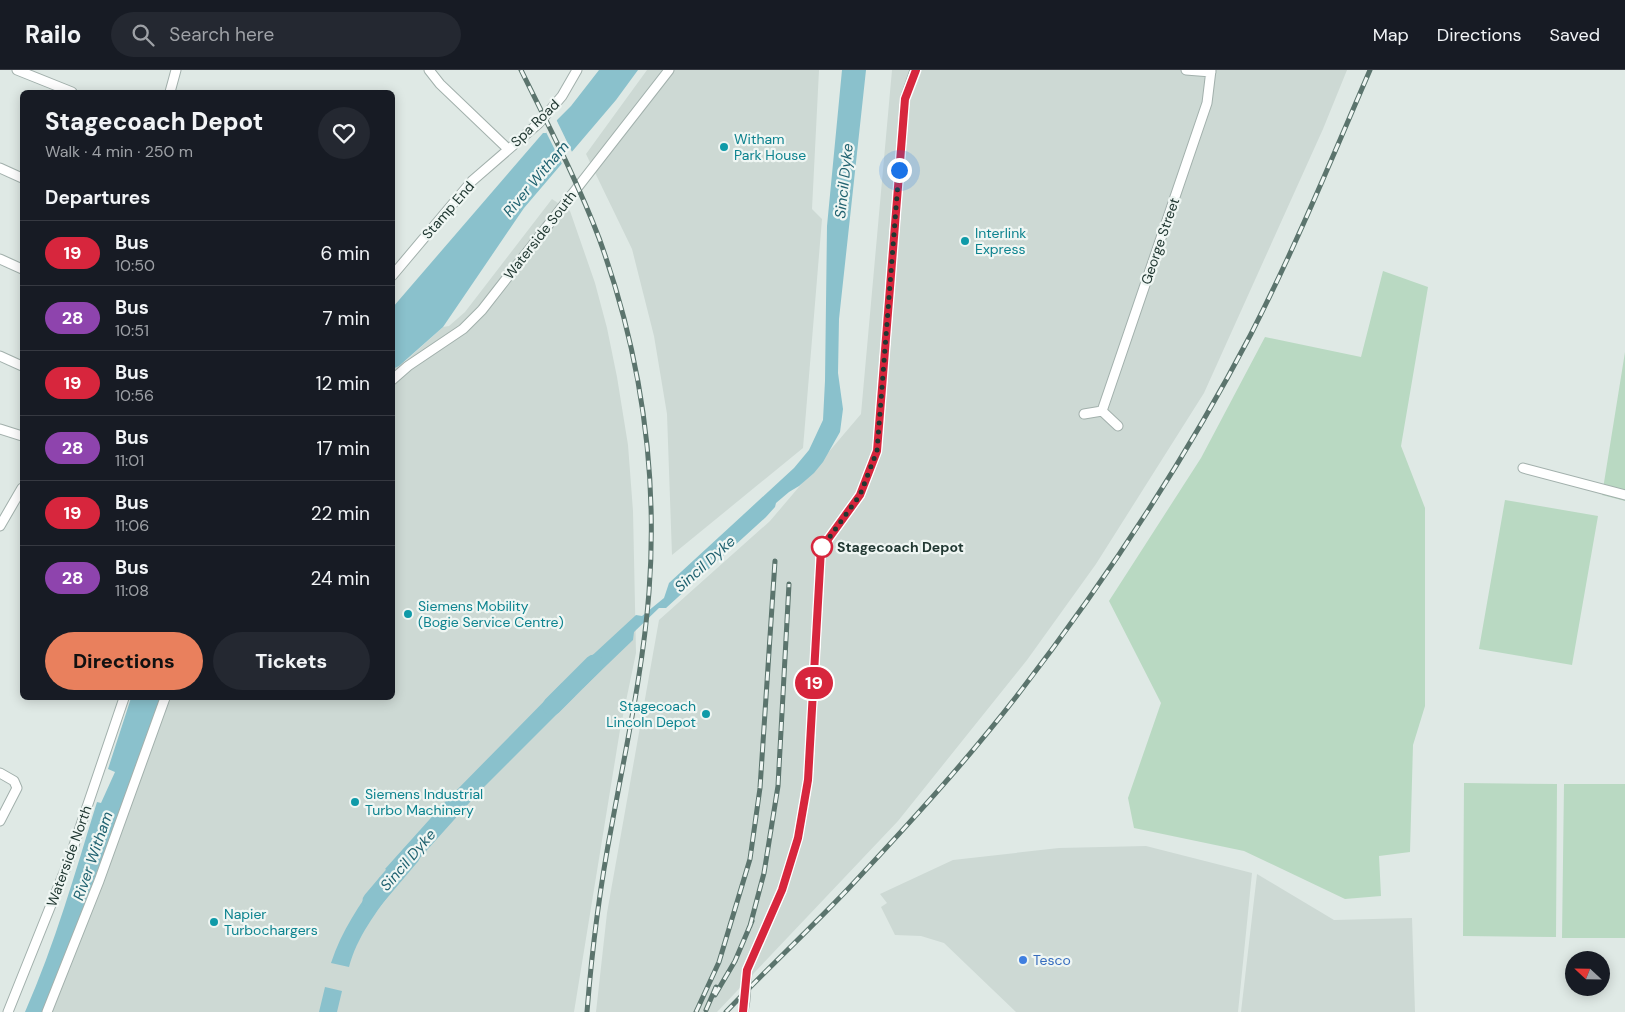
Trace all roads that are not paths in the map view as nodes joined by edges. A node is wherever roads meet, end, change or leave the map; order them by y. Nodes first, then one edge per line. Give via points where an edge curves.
1 (16, 70) edge
2 (176, 70) edge
3 (429, 70) edge
4 (577, 70) edge
5 (669, 70) edge
6 (916, 70) edge
7 (1186, 70) edge
8 (1211, 71) edge
9 (67, 90) edge
10 (171, 90) edge
11 (508, 149) junction
12 (0, 168) edge
13 (20, 177) edge
14 (0, 259) edge
15 (20, 268) edge
16 (395, 271) edge
17 (0, 356) edge
18 (20, 365) edge
19 (395, 377) edge
20 (1102, 412) junction
21 (1084, 414) dead end
22 (1118, 426) dead end
23 (0, 429) edge
24 (20, 435) edge
25 (1523, 468) dead end
26 (20, 491) edge
27 (1625, 495) edge
28 (0, 526) edge
29 (123, 700) edge
30 (165, 700) edge
31 (0, 773) edge
32 (0, 821) edge
33 (8, 1012) edge
34 (47, 1012) edge
35 (743, 1012) edge

1 - 9 street
2 - 10 street
3 - 11 street
4 - 11 street, Spa Road via 562,96 539,123
5 - 19 street, Waterside South via 482,310 463,329
6 - 35 street via 905,99 877,451 860,495 821,549 808,780 798,838 782,890 747,970
7 - 8 street
8 - 20 street, George Street via 1207,103
11 - 16 street, Stamp End via 472,181
12 - 13 street
14 - 15 street
17 - 18 street
20 - 21 street
20 - 22 street
23 - 24 street
25 - 27 street
26 - 28 street
29 - 33 street, Waterside North via 69,860
30 - 34 street
31 - 32 street via 14,781 16,788

